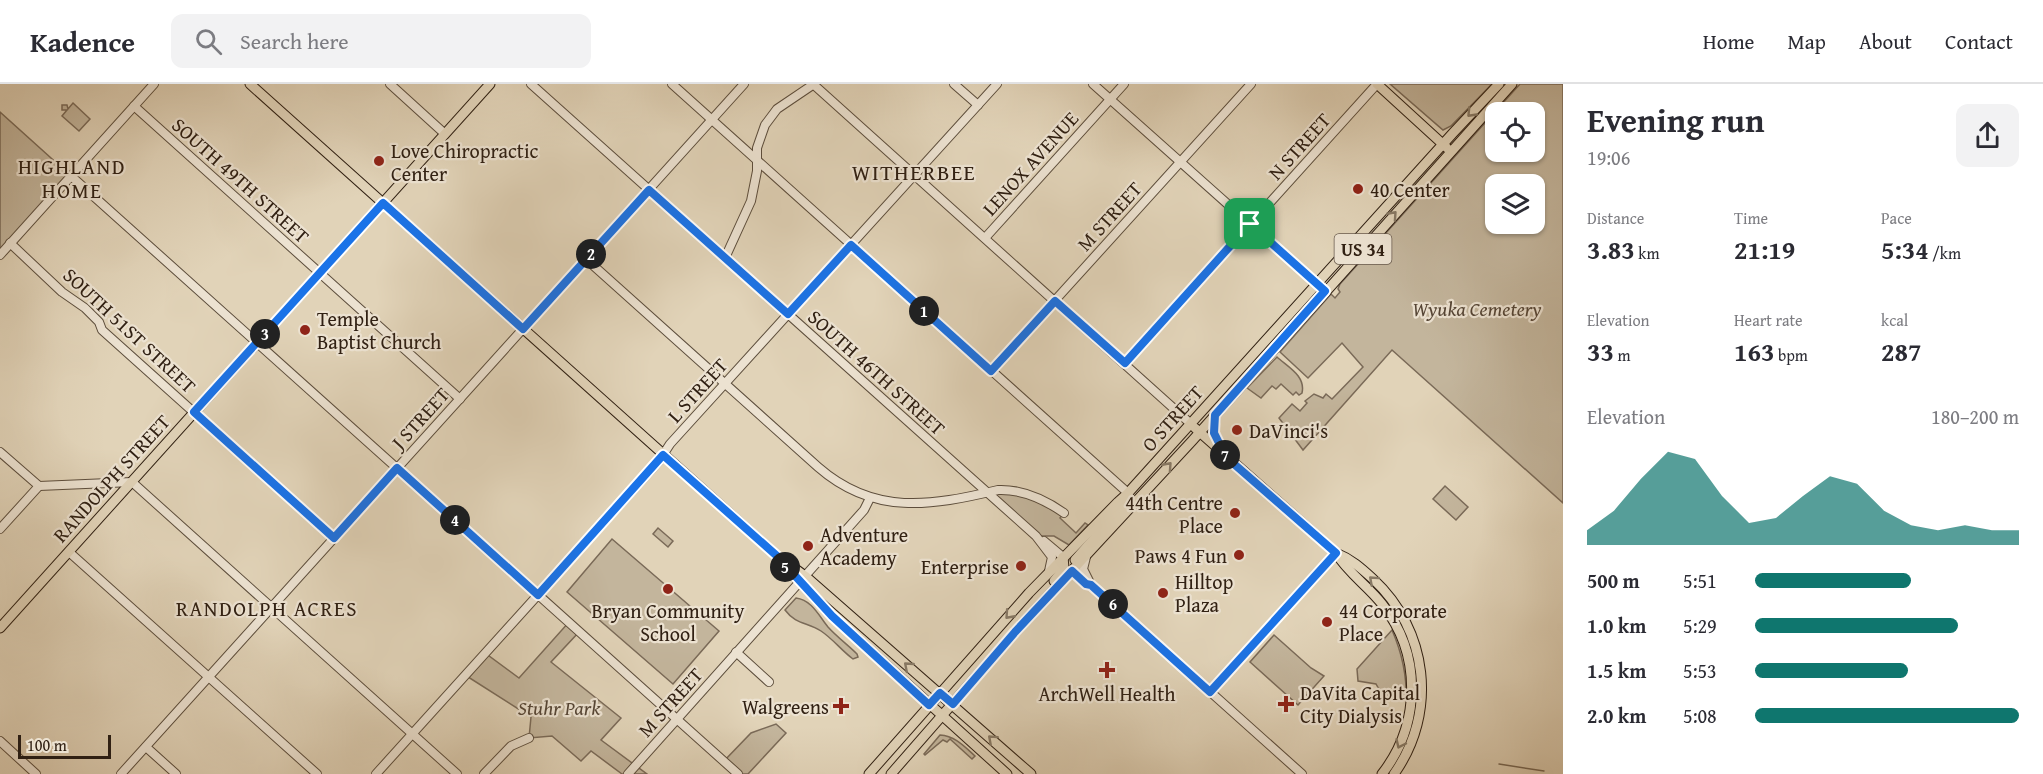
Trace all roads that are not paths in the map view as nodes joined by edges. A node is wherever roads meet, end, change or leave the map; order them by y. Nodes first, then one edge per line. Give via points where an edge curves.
1 (154, 84) edge
2 (250, 84) edge
3 (390, 84) edge
4 (490, 84) edge
5 (531, 84) edge
6 (672, 84) edge
7 (744, 84) edge
8 (813, 84) edge
9 (954, 84) edge
10 (997, 84) edge
11 (1094, 84) edge
12 (1124, 84) edge
13 (1251, 84) edge
14 (1377, 84) edge
15 (1499, 84) edge
16 (1512, 84) edge
17 (1111, 99) junction
18 (978, 105) junction
19 (134, 106) junction
20 (712, 120) junction
21 (445, 134) junction
22 (1443, 144) junction
23 (1451, 151) junction
24 (757, 161) junction
25 (1180, 161) junction
26 (914, 175) junction
27 (71, 176) junction
28 (649, 190) junction
29 (383, 203) junction
30 (1250, 224) junction
31 (985, 238) junction
32 (10, 243) junction
33 (851, 245) junction
34 (0, 255) edge
35 (725, 258) junction
36 (586, 259) junction
37 (320, 273) junction
38 (1316, 283) junction
39 (1325, 291) junction
40 (1055, 301) junction
41 (788, 314) junction
42 (523, 329) junction
43 (257, 343) junction
44 (1125, 363) junction
45 (991, 371) junction
46 (725, 383) junction
47 (460, 399) junction
48 (194, 412) junction
49 (1215, 415) junction
50 (1191, 424) junction
51 (1199, 432) junction
52 (0, 452) edge
53 (663, 455) junction
54 (1226, 457) junction
55 (397, 468) junction
56 (132, 482) junction
57 (39, 486) junction
58 (988, 493) junction
59 (1128, 493) junction
60 (870, 498) junction
61 (1064, 513) dead end
62 (0, 529) edge
63 (1036, 536) junction
64 (334, 538) junction
65 (69, 552) junction
66 (1336, 553) junction
67 (1063, 557) junction
68 (1086, 557) junction
69 (1072, 571) junction
70 (1049, 573) junction
71 (802, 579) junction
72 (1091, 585) junction
73 (538, 595) junction
74 (272, 607) junction
75 (1032, 613) junction
76 (0, 628) edge
77 (736, 652) junction
78 (1416, 667) junction
79 (209, 677) junction
80 (769, 682) dead end
81 (1210, 692) junction
82 (940, 693) junction
83 (953, 704) junction
84 (929, 705) junction
85 (942, 717) junction
86 (677, 719) junction
87 (412, 734) junction
88 (529, 738) dead end
89 (0, 741) edge
90 (146, 747) junction
91 (36, 774) edge
92 (121, 774) edge
93 (177, 774) edge
94 (316, 774) edge
95 (376, 774) edge
96 (457, 774) edge
97 (484, 774) edge
98 (628, 774) edge
99 (738, 774) edge
100 (869, 774) edge
101 (891, 774) edge
102 (1007, 774) edge
103 (1030, 774) edge
104 (1302, 774) edge
105 (1382, 774) edge
106 (1394, 774) edge

1 - 19 street
2 - 29 main road
3 - 21 street
4 - 21 main road, RANDOLPH STREET
5 - 28 street, SOUTH 46TH STREET
6 - 20 street
7 - 20 street, J STREET
8 - 24 street via 770,117 761,134
8 - 26 street
9 - 18 street
10 - 18 street, L STREET
11 - 17 street
12 - 17 street, LENOX AVENUE
13 - 25 street, M STREET
14 - 22 main road
14 - 30 street, N STREET
15 -> 22 main road, O STREET / US 34
16 - 23 main road, O STREET / US 34
17 - 25 street
17 - 31 street, LENOX AVENUE
18 - 26 street, L STREET
19 - 27 street
19 - 37 street, SOUTH 49TH STREET
20 - 24 street
20 - 28 street, J STREET
21 - 29 main road, RANDOLPH STREET
22 - 23 main road
22 - 38 main road, O STREET / US 34
39 -> 23 main road, O STREET / US 34
24 - 33 street
24 - 35 street via 751,201
25 - 30 street
25 - 40 street, M STREET
26 - 31 street
26 - 33 street, L STREET
27 - 32 street
27 - 43 street
28 - 35 street, SOUTH 46TH STREET
28 - 36 street, J STREET
29 - 37 main road, RANDOLPH STREET
29 - 42 main road
30 - 38 street
30 - 44 street, N STREET
31 - 40 street
32 - 34 street
32 - 48 street, SOUTH 51ST STREET
33 - 41 street, L STREET
33 - 45 street
35 - 41 street, SOUTH 46TH STREET
36 - 42 street, J STREET
36 - 46 street
37 - 43 main road, RANDOLPH STREET
37 - 47 street, SOUTH 49TH STREET
38 - 39 street
38 - 50 main road, O STREET / US 34
39 - 49 main road, O STREET / US 34
40 - 44 street
40 - 45 street, M STREET
41 - 46 street, L STREET
41 - 58 street, SOUTH 46TH STREET
42 - 47 street, J STREET
42 - 53 main road
43 - 48 main road, RANDOLPH STREET
43 - 55 street
44 - 50 street
45 - 59 street
46 - 53 street, L STREET
46 - 60 street via 827,474
47 - 55 street, J STREET
48 - 56 main road, RANDOLPH STREET
48 - 64 street, SOUTH 51ST STREET
49 - 51 main road, O STREET / US 34
49 - 54 main road via 1214,433
50 - 51 main road
50 - 59 main road, O STREET / US 34
51 - 54 main road
68 -> 51 main road, O STREET / US 34
52 - 57 street
53 - 71 main road
53 - 73 street, L STREET
54 - 66 main road
55 - 64 street, J STREET
55 - 73 street
56 - 57 street
56 - 65 main road, RANDOLPH STREET
56 - 74 street
57 - 62 street
58 - 60 street via 921,504
58 - 61 street via 1002,490 1029,495
58 - 63 street, SOUTH 46TH STREET
59 - 67 main road, O STREET / US 34
59 - 69 main road via 1123,506 1077,557
60 - 71 street, M STREET via 864,510
63 - 67 street, SOUTH 46TH STREET
63 - 70 street, SOUTH 46TH STREET via 1052,557
64 - 74 street, J STREET
65 - 76 main road, RANDOLPH STREET
65 - 79 street
66 - 78 main road via 1350,559 1403,615 1413,637
66 - 81 street
67 - 70 main road, O STREET / US 34
67 - 75 main road via 1064,568
68 - 69 main road, O STREET / US 34
68 - 72 street via 1083,572
69 - 72 street
69 - 75 main road, O STREET / US 34
70 -> 82 main road, O STREET / US 34
71 - 77 street, M STREET
82 -> 71 main road
71 - 84 main road via 832,616
72 - 81 street
73 - 86 street
73 - 87 street, L STREET
74 - 79 street, J STREET
74 - 87 street
75 - 83 main road, O STREET / US 34
77 - 80 street
77 - 86 street, M STREET
78 -> 105 main road via 1407,726
78 - 106 main road via 1422,693 1418,725
79 - 90 street, J STREET
79 - 94 street
81 - 104 street
82 - 83 main road
82 - 84 main road, O STREET / US 34
83 - 85 main road, O STREET / US 34
103 -> 83 main road
84 - 85 main road
84 - 100 main road, O STREET / US 34
85 - 101 main road, O STREET / US 34
85 - 102 main road
86 - 98 street, M STREET
86 - 99 street
87 - 95 street, L STREET
87 - 96 street
88 - 97 street via 511,746
89 - 91 street
90 - 92 street, J STREET
90 - 93 street

